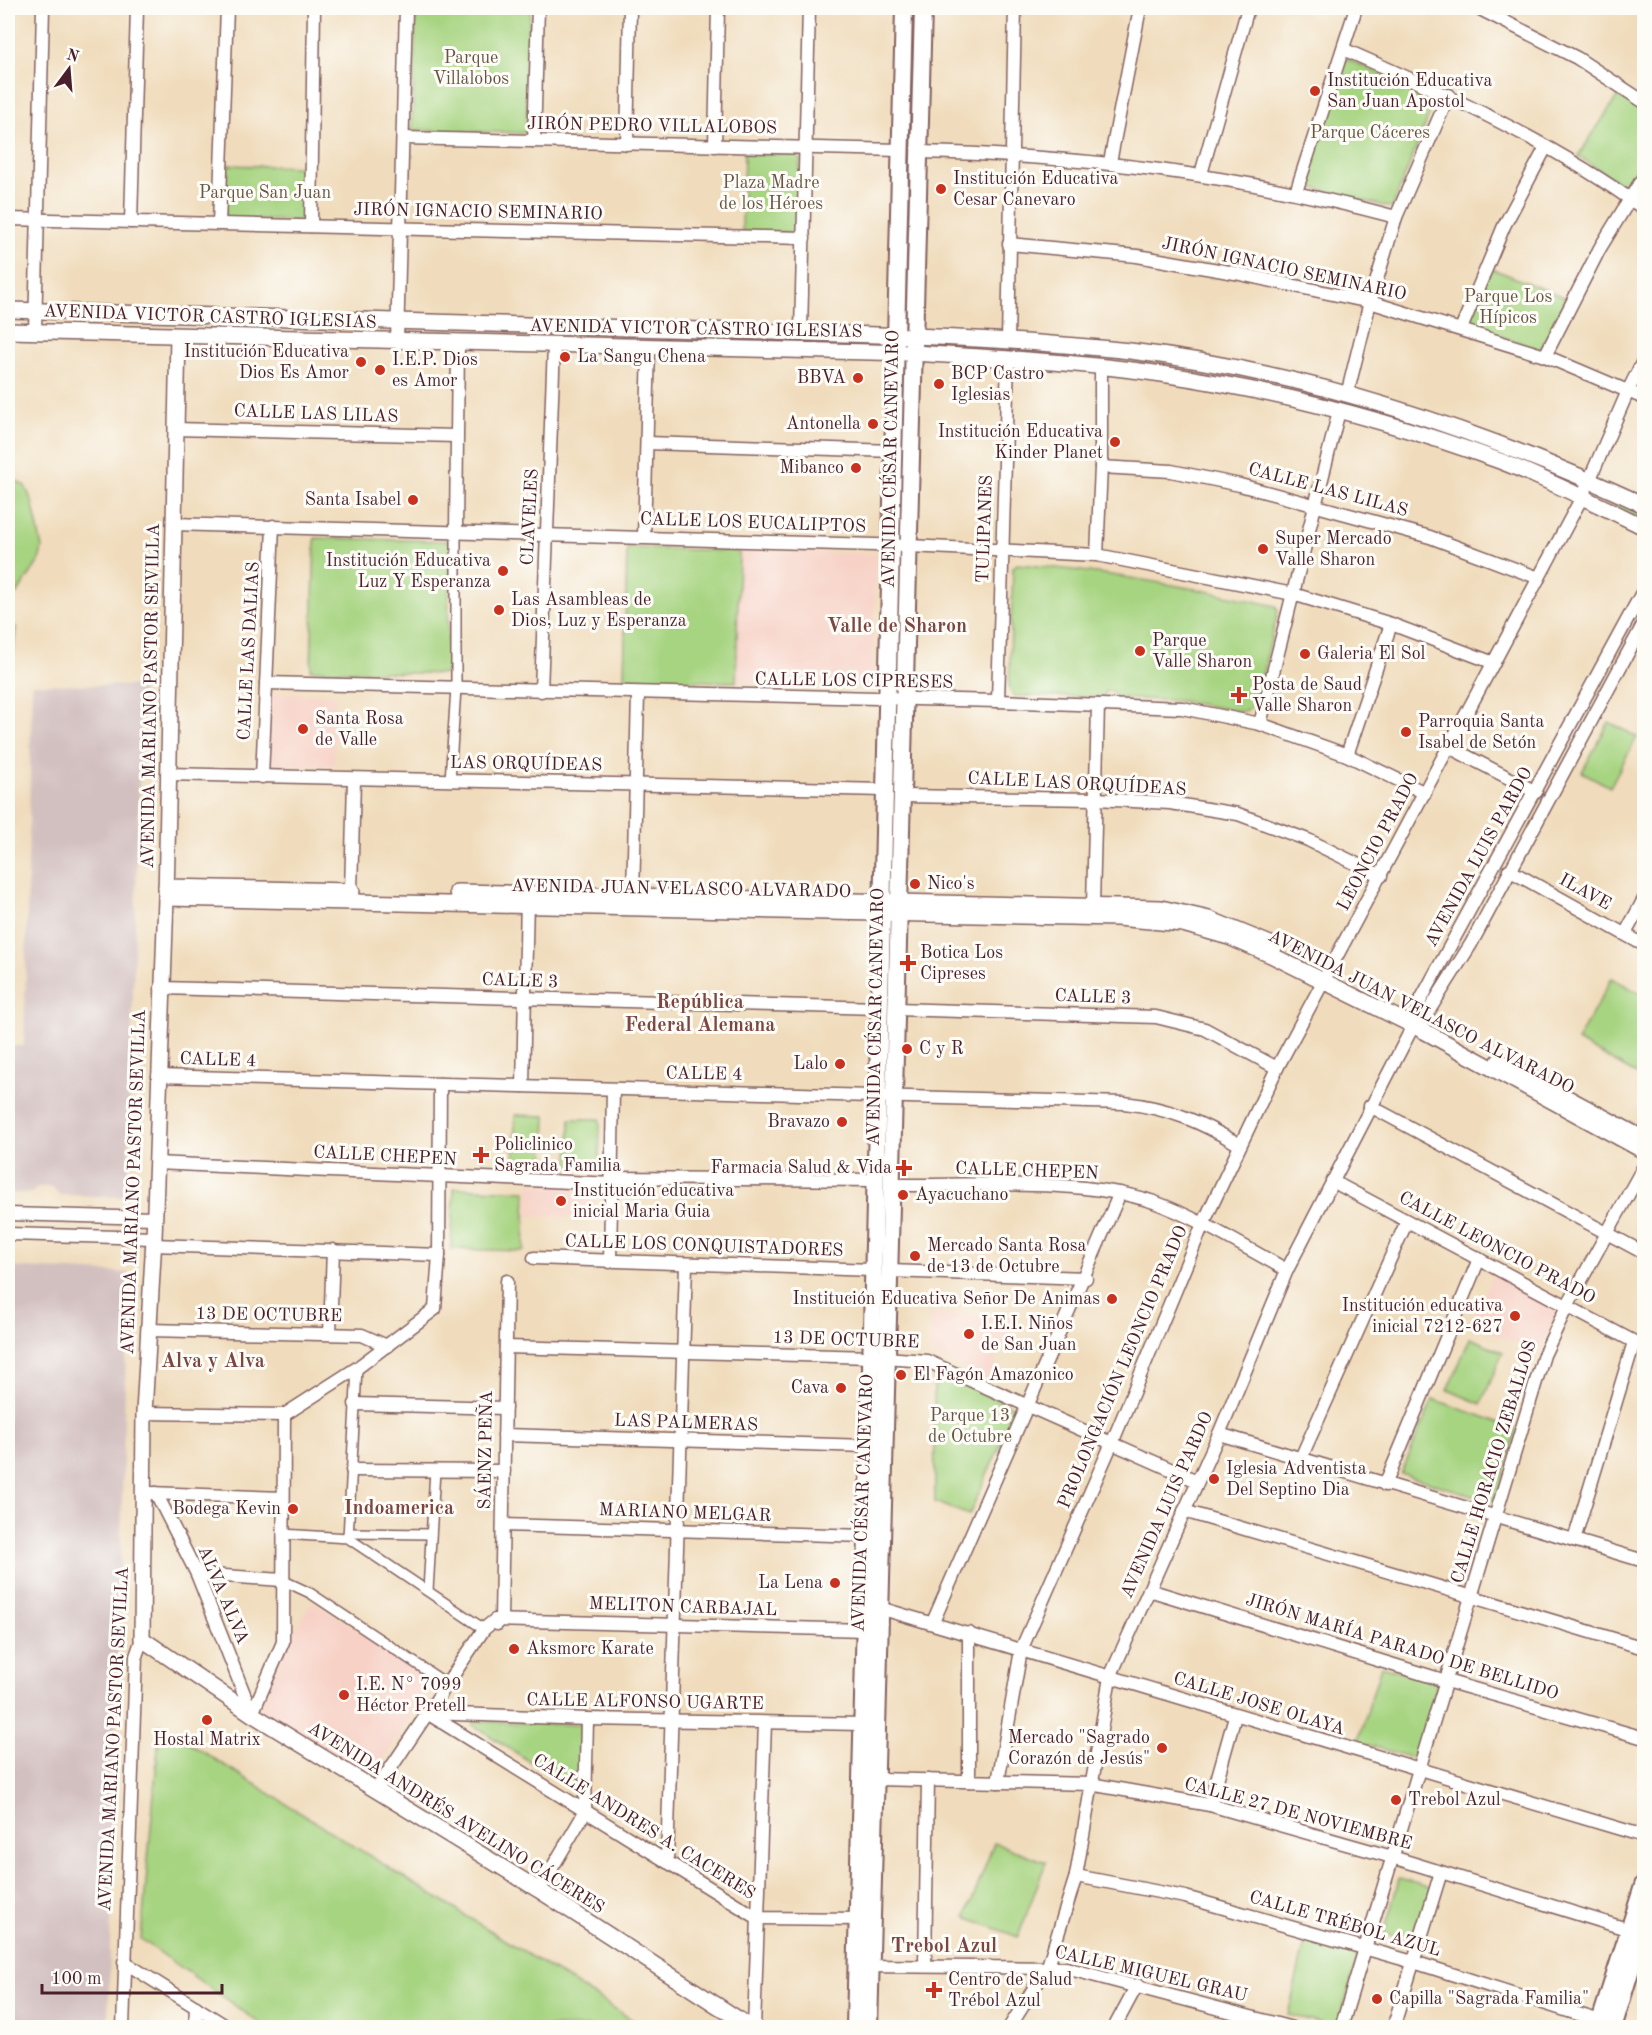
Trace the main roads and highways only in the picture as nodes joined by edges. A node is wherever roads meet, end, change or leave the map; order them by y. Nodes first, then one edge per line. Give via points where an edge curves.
1 (904, 8) edge
2 (923, 8) edge
3 (891, 908) junction
4 (883, 1182) junction
5 (879, 1358) junction
6 (872, 1606) junction
7 (1644, 1883) edge
8 (1637, 1928) edge
9 (864, 1966) junction
10 (1604, 2026) edge
11 (855, 2028) edge
12 (869, 2028) edge

1 - 3 main road, AVENIDA CÉSAR CANEVARO via 884,790
2 - 3 main road, AVENIDA CÉSAR CANEVARO via 902,796
3 - 4 main road, AVENIDA CÉSAR CANEVARO via 896,1009 894,1095
3 - 4 main road, AVENIDA CÉSAR CANEVARO via 878,1008 877,1097
4 - 5 main road, AVENIDA CÉSAR CANEVARO
5 - 6 main road, AVENIDA CÉSAR CANEVARO
5 - 6 main road, AVENIDA CÉSAR CANEVARO via 867,1446 866,1536
6 - 9 main road, AVENIDA CÉSAR CANEVARO via 876,1779
6 - 9 main road, AVENIDA CÉSAR CANEVARO via 864,1630 858,1919
7 - 8 main road
8 - 10 main road
9 - 11 main road, AVENIDA CÉSAR CANEVARO
9 - 12 main road, AVENIDA CÉSAR CANEVARO

